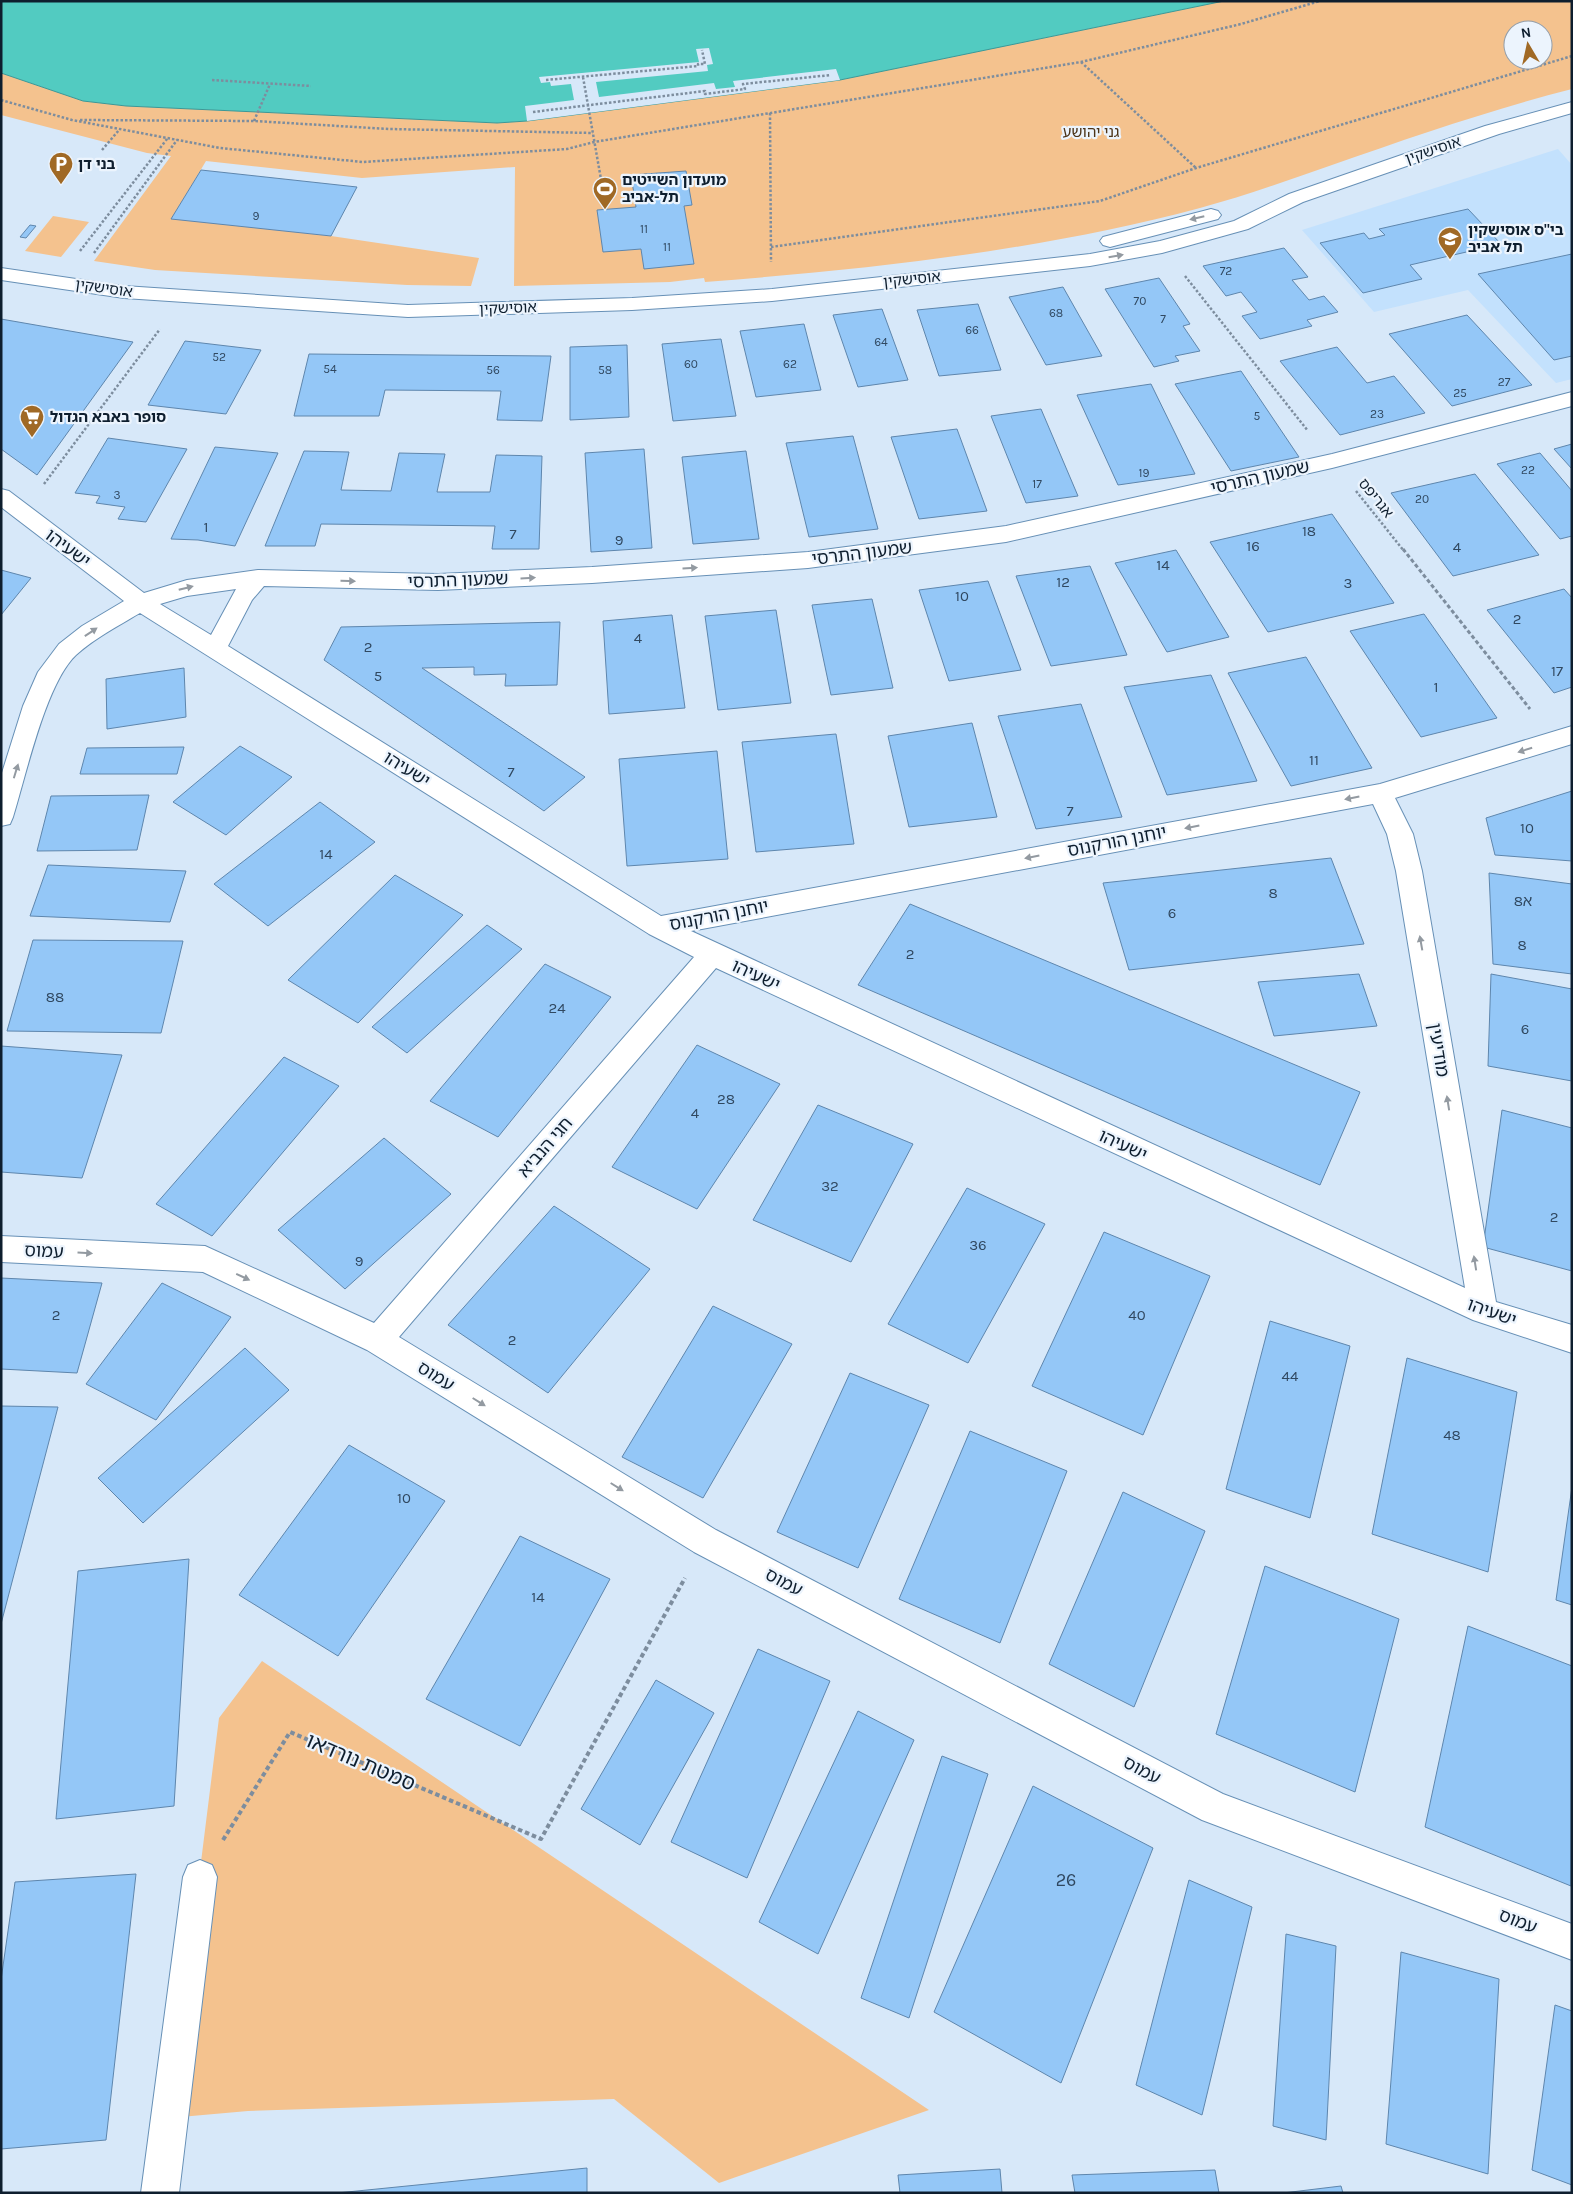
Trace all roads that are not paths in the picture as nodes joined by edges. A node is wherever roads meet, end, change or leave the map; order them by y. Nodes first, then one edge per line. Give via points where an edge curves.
1 (1572, 107) edge
2 (1, 274) edge
3 (1572, 399) edge
4 (1, 496) edge
5 (258, 578) junction
6 (140, 602) junction
7 (215, 649) junction
8 (1563, 738) edge
9 (1380, 793) junction
10 (1, 817) edge
11 (658, 926) junction
12 (712, 954) junction
13 (1, 1249) edge
14 (1483, 1311) junction
15 (378, 1340) junction
16 (1572, 1340) edge
17 (200, 1877) road end
18 (1572, 1942) edge
19 (160, 2193) edge

1 - 2 street, אוסישקין via 1492,130 1296,198 1241,225 1162,247 1090,260 772,295 632,304 408,311 124,292
5 -> 3 street, שמעון התרסי via 438,582 592,575 808,560 1006,534 1332,461
4 - 6 street, ישעיהו
6 -> 5 street, שמעון התרסי via 187,588
5 - 7 street via 243,596
6 - 7 street, ישעיהו
10 -> 6 street, שמעון התרסי via 50,672 67,650 90,632
7 - 11 street, ישעיהו
8 -> 9 street, יוחנן הורקנוס
9 -> 11 street, יוחנן הורקנוס
14 -> 9 street, מודיעין via 1409,871 1400,834
11 - 12 street, ישעיהו
12 - 14 street, ישעיהו
12 - 15 street, חגי הנביא
13 -> 15 street, עמוס via 205,1259
14 - 16 street, ישעיהו
15 -> 18 street, עמוס via 705,1541 1214,1808
17 - 19 street

